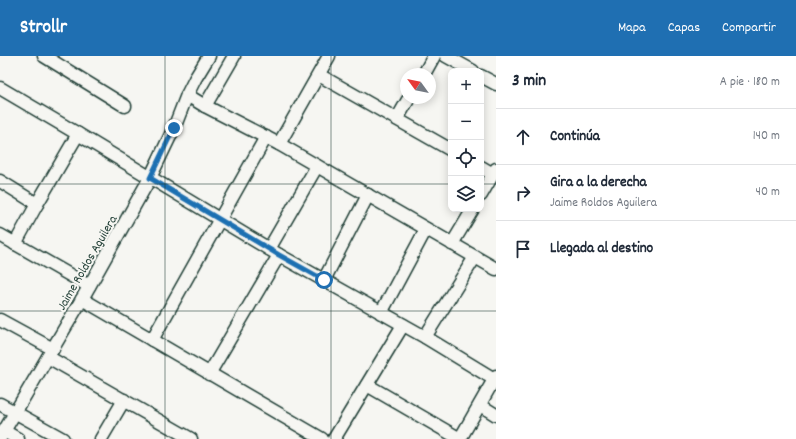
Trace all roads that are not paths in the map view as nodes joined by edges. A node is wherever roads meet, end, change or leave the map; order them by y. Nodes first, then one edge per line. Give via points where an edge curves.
1 (44, 56) edge
2 (234, 56) edge
3 (330, 56) edge
4 (434, 56) edge
5 (446, 56) edge
6 (206, 57) edge
7 (427, 68) edge
8 (467, 68) edge
9 (226, 70) junction
10 (319, 75) junction
11 (484, 78) edge
12 (496, 84) edge
13 (0, 88) edge
14 (187, 95) junction
15 (406, 104) edge
16 (125, 106) dead end
17 (205, 106) junction
18 (397, 119) junction
19 (78, 134) junction
20 (266, 138) junction
21 (279, 144) junction
22 (448, 148) edge
23 (317, 166) junction
24 (484, 168) edge
25 (494, 171) edge
26 (150, 178) junction
27 (0, 181) edge
28 (484, 189) edge
29 (368, 195) junction
30 (37, 204) junction
31 (471, 212) edge
32 (220, 219) junction
33 (426, 229) junction
34 (0, 235) edge
35 (15, 244) junction
36 (452, 244) junction
37 (274, 252) junction
38 (475, 257) junction
39 (496, 269) edge
40 (324, 280) junction
41 (89, 286) junction
42 (82, 299) junction
43 (382, 313) junction
44 (0, 320) edge
45 (403, 325) junction
46 (425, 337) junction
47 (152, 340) junction
48 (51, 353) junction
49 (210, 374) junction
50 (495, 378) edge
51 (367, 385) junction
52 (124, 400) junction
53 (0, 404) edge
54 (480, 406) junction
55 (15, 413) junction
56 (496, 415) edge
57 (2, 435) edge
58 (18, 439) edge
59 (63, 439) edge
60 (101, 439) edge
61 (191, 439) edge
62 (322, 439) edge
63 (334, 439) edge
64 (460, 439) edge

1 - 16 street
2 - 9 street
3 - 10 street
4 - 7 street
5 - 8 street
6 - 9 street
6 - 14 street, Jaime Roldos Aguilera
9 - 17 street
10 - 18 street
10 - 21 street
11 - 12 street
13 - 19 street
14 - 17 street
14 - 26 street, Jaime Roldos Aguilera
15 - 18 street
17 - 20 street
18 - 22 street
19 - 26 street
19 - 30 street
20 - 21 street
20 - 32 street
21 - 23 street
23 - 29 street
23 - 37 street
24 - 25 street
25 - 28 street
26 - 32 street
26 - 41 street, Jaime Roldos Aguilera
27 - 30 street
29 - 33 street
29 - 40 street
30 - 35 street
31 - 36 street
32 - 37 street
32 - 47 street
33 - 36 street
33 - 43 street
34 - 35 street
35 - 41 street
36 - 38 street
37 - 40 street
37 - 49 street
38 - 39 street
38 - 46 street
40 - 43 street
41 - 42 street, Jaime Roldos Aguilera
42 - 47 street
42 - 48 street, Jaime Roldos Aguilera
43 - 45 street
44 - 48 street
45 - 46 street
45 - 51 street
46 - 50 street
47 - 49 street
48 - 52 street
48 - 55 street, Jaime Roldos Aguilera
49 - 62 street
50 - 54 street
51 - 63 street
51 - 64 street
52 - 60 street
52 - 61 street
53 - 55 street
54 - 56 street
54 - 64 street
55 - 57 street, Jaime Roldos Aguilera
55 - 59 street
57 - 58 street

